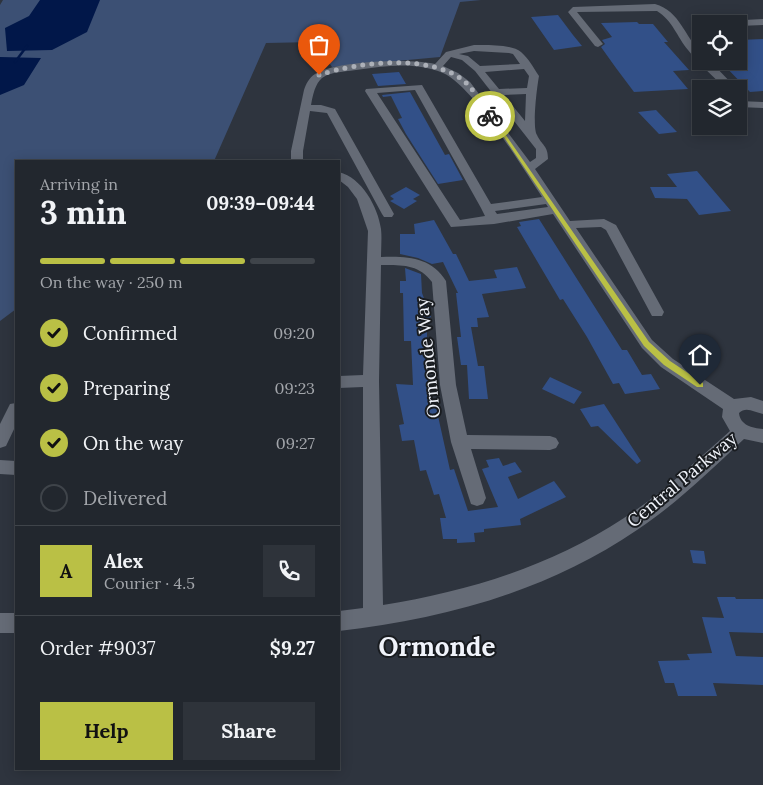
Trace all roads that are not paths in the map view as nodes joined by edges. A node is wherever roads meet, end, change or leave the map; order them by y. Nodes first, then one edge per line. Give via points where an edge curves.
1 (763, 22) edge
2 (747, 23) edge
3 (763, 31) edge
4 (747, 32) edge
5 (598, 44) dead end
6 (692, 48) edge
7 (449, 54) junction
8 (521, 57) junction
9 (470, 60) junction
10 (528, 66) junction
11 (437, 67) junction
12 (478, 69) junction
13 (712, 70) edge
14 (723, 80) edge
15 (531, 91) junction
16 (496, 92) junction
17 (747, 104) edge
18 (763, 105) edge
19 (306, 108) junction
20 (530, 135) junction
21 (297, 160) edge
22 (528, 168) junction
23 (340, 176) edge
24 (553, 205) junction
25 (488, 208) junction
26 (388, 214) dead end
27 (494, 220) junction
28 (567, 225) junction
29 (375, 261) junction
30 (657, 312) dead end
31 (371, 381) junction
32 (340, 382) edge
33 (733, 407) junction
34 (763, 408) edge
35 (15, 411) edge
36 (742, 431) junction
37 (763, 436) edge
38 (0, 441) edge
39 (460, 442) junction
40 (550, 443) dead end
41 (0, 468) edge
42 (15, 468) edge
43 (477, 498) dead end
44 (373, 618) junction
45 (340, 621) edge
46 (0, 623) edge
47 (15, 623) edge

1 - 2 street
3 - 4 street
5 - 6 street via 573,10 659,8 682,30
7 - 8 street via 459,50 498,48 511,50
7 - 9 street
7 - 11 street
8 - 9 street
8 - 10 street
9 - 12 street
10 - 12 street
10 - 15 street via 534,76
11 - 19 street via 384,63 330,71 319,75 311,84
11 - 22 street via 467,83
12 - 16 street
13 - 14 street
15 - 16 street
15 - 20 street
16 - 20 street
17 - 18 street
19 - 21 street
19 - 26 street via 331,111
20 - 22 street via 543,155 539,162
22 - 24 street
23 - 29 street via 348,179 356,188 374,222
24 - 25 street
24 - 27 street
24 - 28 street
25 - 27 street
25 - 27 street via 418,86 370,91 456,224
28 - 30 street via 604,223 611,228
28 - 33 street via 655,352
29 - 31 street
29 - 39 street, Ormonde Way via 418,263 431,270 439,281 448,385
31 - 32 street
31 - 44 street
33 - 34 street via 744,403
33 - 36 street via 730,411 732,421
35 - 38 street
36 - 37 street
36 - 44 street, Central Parkway via 672,493 631,524 585,552 502,588 454,602
39 - 40 street
39 - 43 street
41 - 42 street
44 - 45 street, Central Parkway
46 - 47 street

